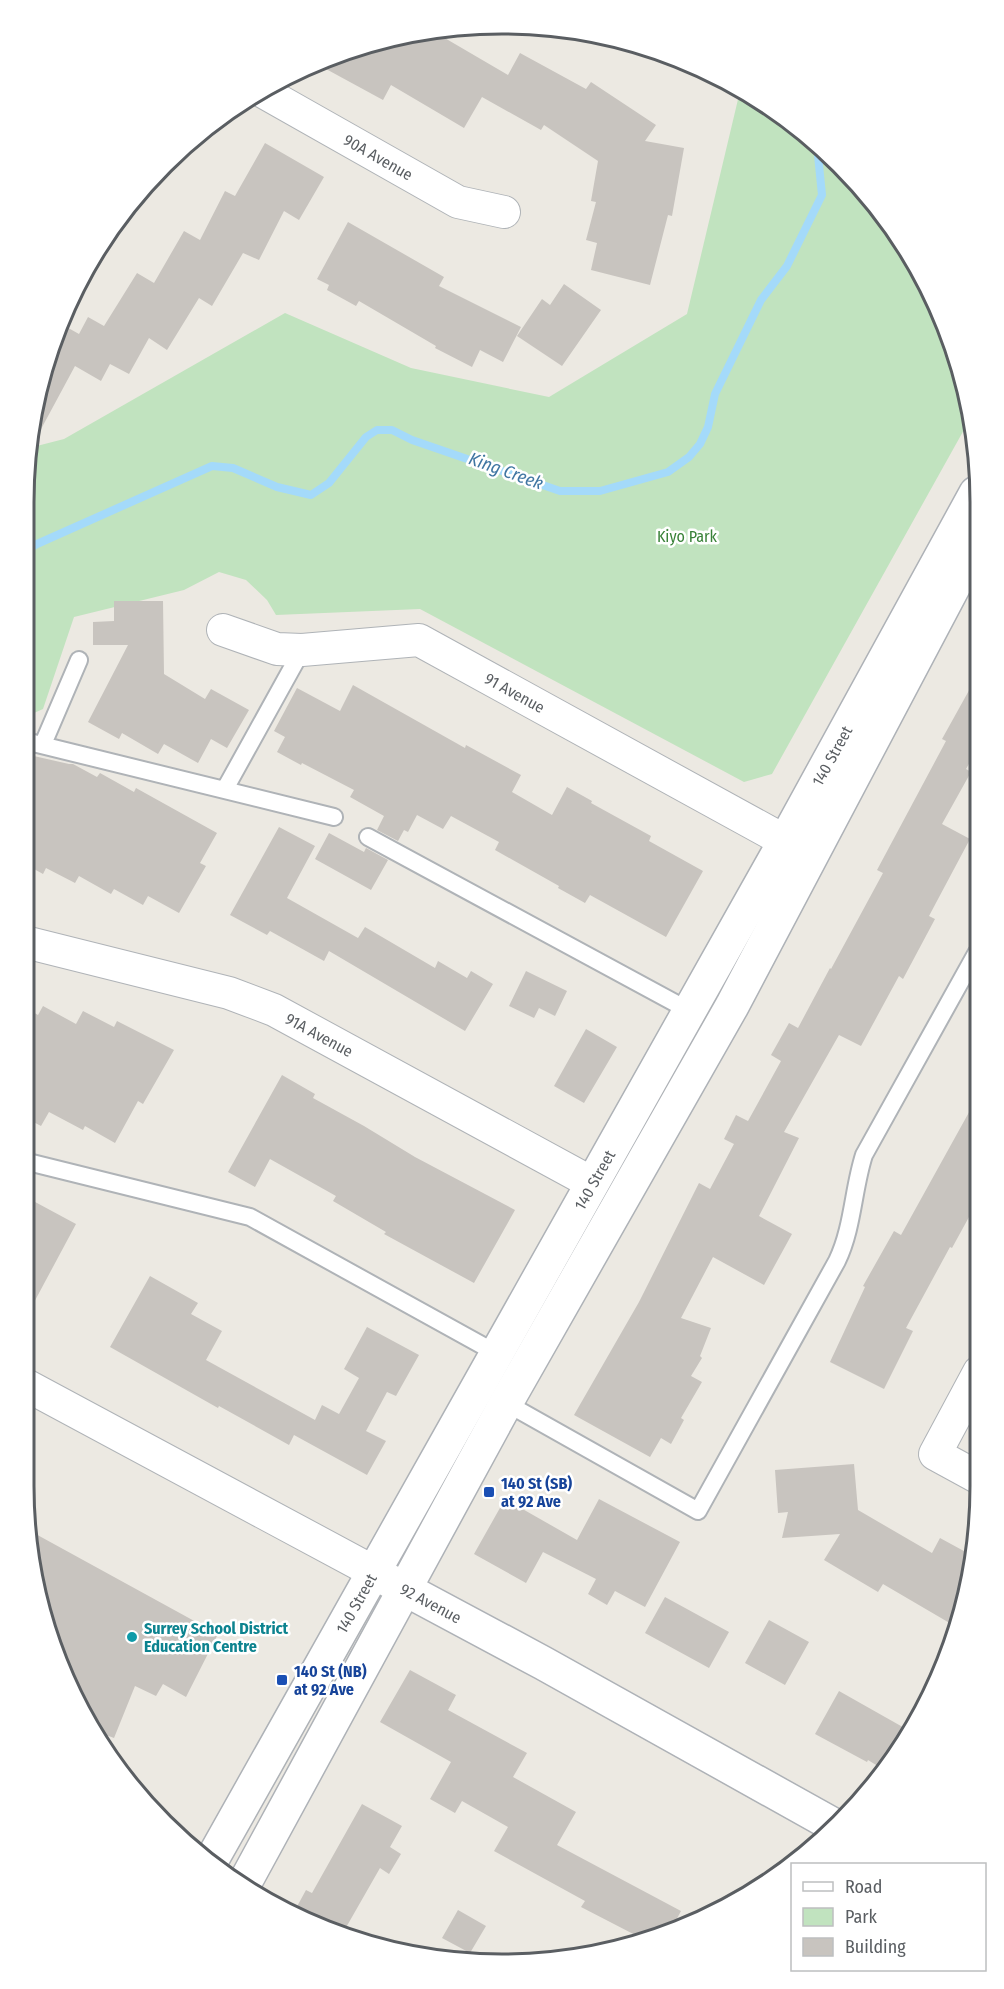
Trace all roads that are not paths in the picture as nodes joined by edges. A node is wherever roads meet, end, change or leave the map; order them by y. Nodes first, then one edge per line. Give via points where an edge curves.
1 (270, 96) edge
2 (504, 212) dead end
3 (970, 504) edge
4 (970, 555) edge
5 (223, 630) dead end
6 (302, 650) junction
7 (79, 660) dead end
8 (34, 742) edge
9 (43, 744) junction
10 (225, 789) junction
11 (334, 817) dead end
12 (368, 837) dead end
13 (785, 841) junction
14 (34, 944) edge
15 (970, 965) edge
16 (732, 1006) junction
17 (688, 1010) junction
18 (34, 1163) edge
19 (592, 1183) junction
20 (496, 1353) junction
21 (34, 1389) edge
22 (970, 1389) edge
23 (506, 1403) junction
24 (970, 1473) edge
25 (374, 1572) junction
26 (405, 1588) junction
27 (828, 1822) edge
28 (214, 1856) edge
29 (247, 1879) edge

1 - 2 street, 90A Avenue via 458,201
3 - 13 main road, 140 Street
4 - 16 main road, 140 Street
5 - 6 street, 91 Avenue via 277,649
6 - 10 lane
6 - 13 street, 91 Avenue via 418,640
7 - 9 lane
8 - 9 lane
9 - 10 lane
10 - 11 lane
12 - 17 lane
13 - 16 main road via 795,850 794,862 735,969
13 - 17 main road, 140 Street
14 - 19 street, 91A Avenue via 229,993 274,1010
15 - 23 lane via 864,1155 843,1249 698,1510
16 - 23 main road, 140 Street
17 - 19 main road, 140 Street
18 - 20 lane via 250,1217
19 - 20 main road, 140 Street
20 - 25 main road, 140 Street
21 - 25 street, 92 Avenue
22 - 24 street via 935,1454
23 - 26 main road, 140 Street
25 - 26 main road, 92 Avenue
25 - 28 main road, 140 Street
26 - 27 main road, 92 Avenue
26 - 29 main road, 140 Street

